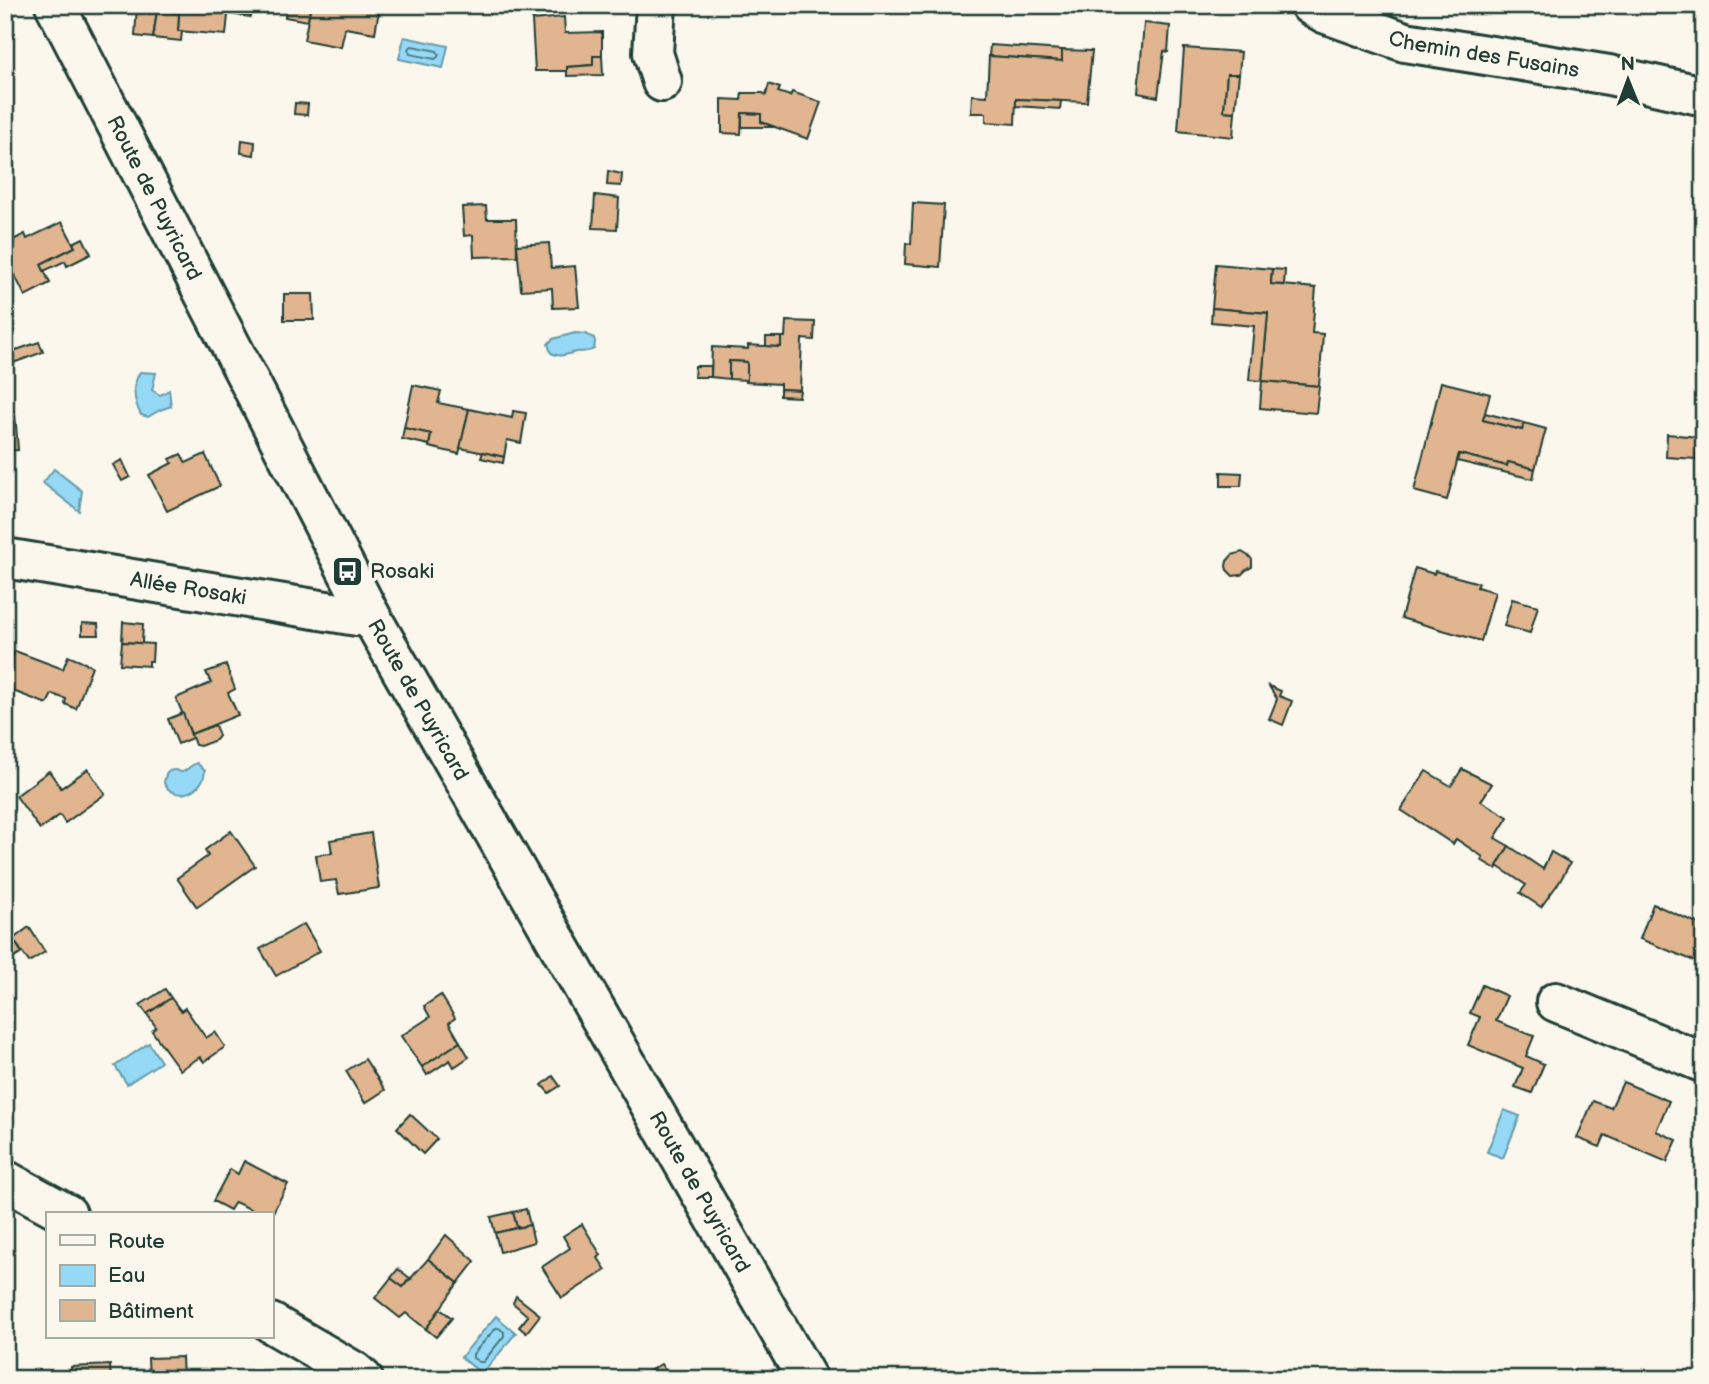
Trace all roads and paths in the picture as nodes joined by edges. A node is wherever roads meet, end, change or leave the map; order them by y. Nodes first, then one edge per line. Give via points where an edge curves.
1 (55, 5) edge
2 (656, 5) edge
3 (1310, 5) edge
4 (662, 82) dead end
5 (1704, 96) edge
6 (5, 558) edge
7 (370, 615) junction
8 (1556, 1002) dead end
9 (1704, 1063) edge
10 (5, 1180) edge
11 (63, 1212) edge
12 (273, 1323) edge
13 (363, 1379) edge
14 (807, 1379) edge

1 - 7 main road, Route de Puyricard
2 - 4 main road via 653,53
3 - 5 main road, Chemin des Fusains via 1405,42 1609,75
6 - 7 main road, Allée Rosaki
7 - 14 main road, Route de Puyricard
8 - 9 main road
10 - 11 main road
12 - 13 main road

